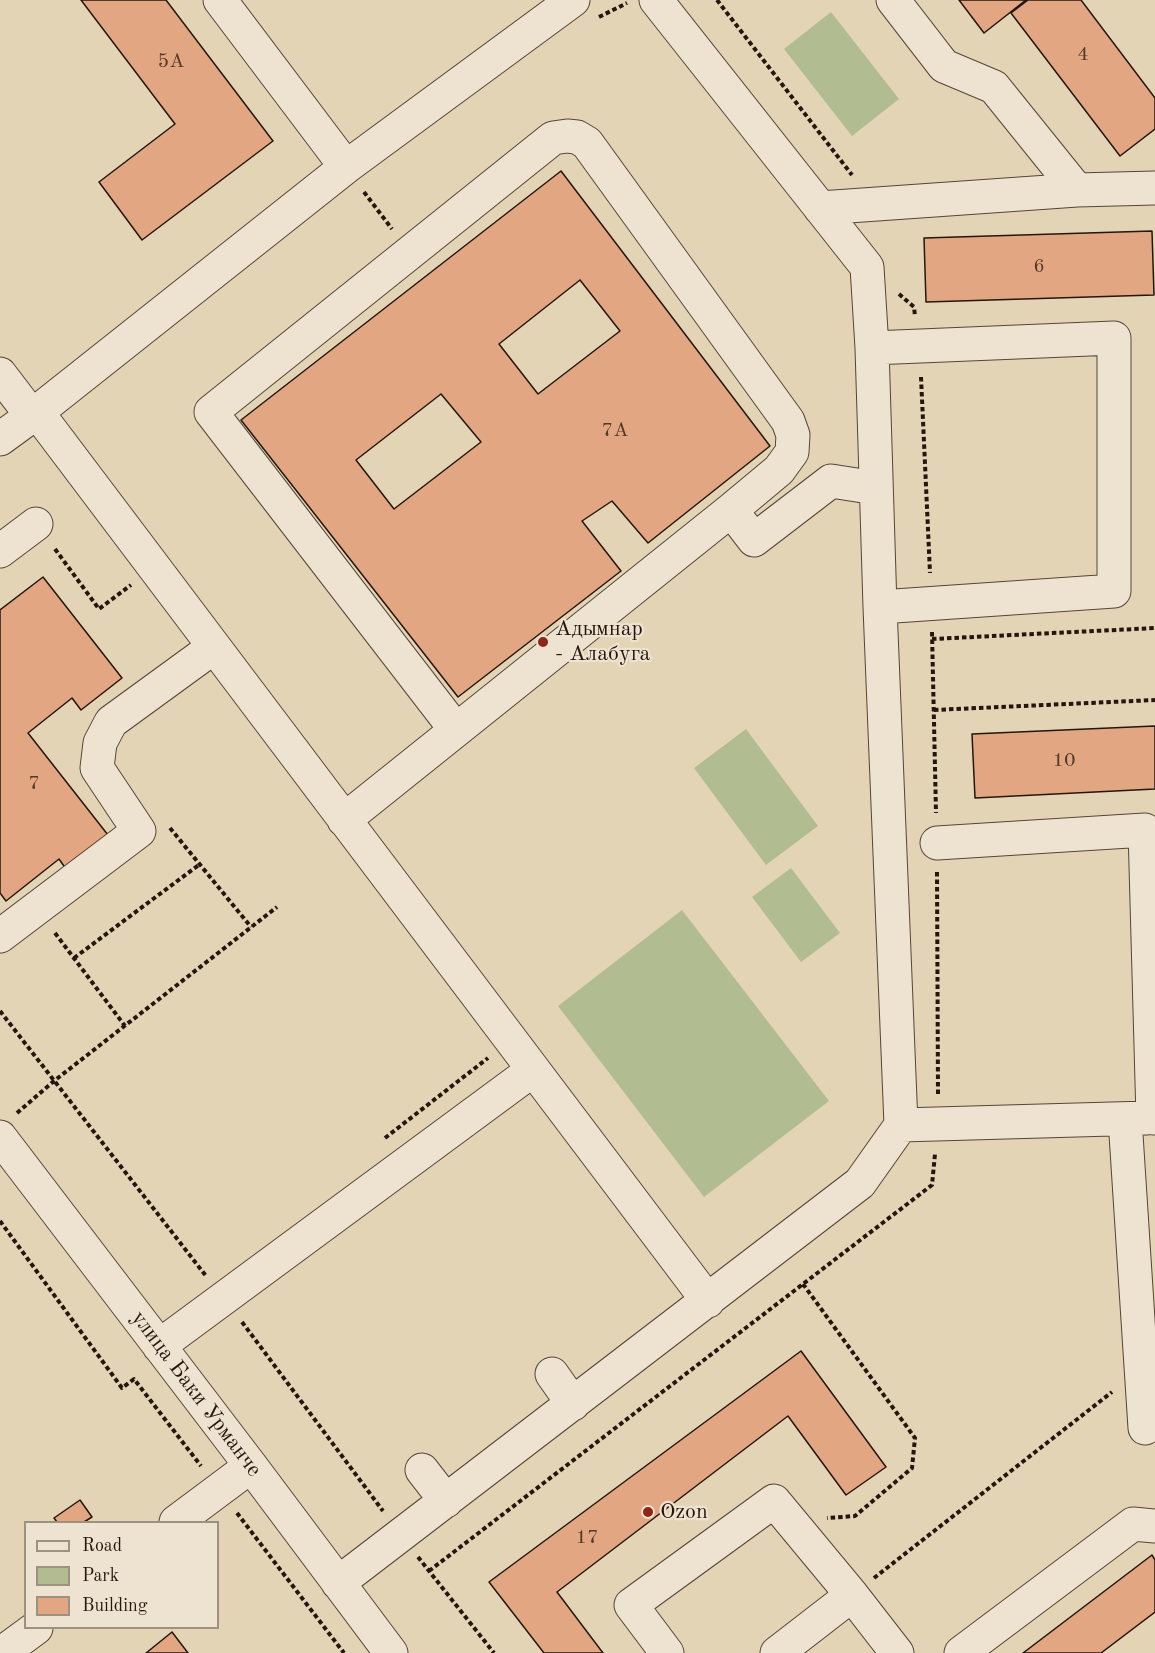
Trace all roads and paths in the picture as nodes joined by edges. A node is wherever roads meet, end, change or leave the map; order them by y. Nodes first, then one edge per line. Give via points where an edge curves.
1 (220, 0) edge
2 (573, 0) edge
3 (656, 0) edge
4 (717, 0) edge
5 (893, 0) edge
6 (346, 167) junction
7 (1155, 188) edge
8 (1077, 190) junction
9 (875, 204) junction
10 (820, 208) junction
11 (410, 252) junction
12 (867, 267) junction
13 (920, 346) junction
14 (872, 348) junction
15 (3, 384) edge
16 (34, 414) junction
17 (0, 440) edge
18 (876, 488) junction
19 (731, 510) junction
20 (36, 524) joint
21 (0, 551) edge
22 (108, 602) dead end
23 (931, 603) junction
24 (880, 607) junction
25 (1155, 628) edge
26 (932, 639) junction
27 (214, 647) junction
28 (1155, 700) edge
29 (934, 710) junction
30 (456, 730) junction
31 (344, 820) junction
32 (164, 821) dead end
33 (937, 843) junction
34 (200, 864) junction
35 (277, 907) dead end
36 (37, 908) junction
37 (251, 927) junction
38 (0, 936) edge
39 (74, 958) junction
40 (0, 1011) edge
41 (125, 1026) junction
42 (533, 1070) junction
43 (54, 1082) junction
44 (1144, 1118) edge
45 (938, 1124) junction
46 (901, 1125) junction
47 (4, 1128) edge
48 (0, 1221) edge
49 (803, 1284) junction
50 (224, 1298) junction
51 (708, 1301) junction
52 (159, 1346) junction
53 (1141, 1369) junction
54 (552, 1374) dead end
55 (573, 1404) junction
56 (1145, 1428) dead end
57 (251, 1466) junction
58 (422, 1470) dead end
59 (219, 1490) junction
60 (446, 1501) junction
61 (177, 1521) edge
62 (790, 1521) junction
63 (1155, 1526) edge
64 (401, 1535) junction
65 (429, 1571) junction
66 (338, 1583) junction
67 (852, 1595) junction
68 (35, 1629) edge
69 (2, 1653) edge
70 (344, 1653) edge
71 (391, 1653) edge
72 (494, 1653) edge
73 (667, 1653) edge
74 (777, 1653) edge
75 (897, 1653) edge
76 (961, 1653) edge

1 - 6 street
2 - 6 street
3 - 10 street
4 - 9 path
5 - 8 street via 944,66 994,87
6 - 11 path
6 - 16 street
7 - 8 street
8 - 9 street
9 - 10 street
10 - 12 street
11 - 19 street via 553,138 577,137 587,143 788,421 793,435 792,452 779,470
11 - 30 street via 211,412
12 - 13 path via 914,307
12 - 14 street
13 - 14 street
13 - 23 path
13 - 23 street via 1114,338 1114,591
14 - 18 street
15 - 16 street
16 - 17 street
16 - 27 street
18 - 19 street via 831,481 754,540
18 - 24 street
19 - 30 street
20 - 21 street
20 - 22 path via 99,609
23 - 24 street
23 - 26 path
24 - 46 street
25 - 26 path
26 - 29 path
27 - 31 street
27 - 36 street via 111,722 100,743 96,768 139,831
28 - 29 path
29 - 33 path
30 - 31 street
31 - 42 street
32 - 34 path
33 - 44 street via 1145,830
33 - 45 path
34 - 37 path
34 - 39 path
35 - 37 path
36 - 38 street
36 - 39 path
37 - 41 path
39 - 41 path
40 - 43 path
41 - 43 path
42 - 50 street
42 - 51 street
43 - 47 path
43 - 50 path
44 - 45 street
44 - 53 street
45 - 46 street
45 - 49 path via 932,1185
46 - 51 street via 860,1183
47 - 52 street, улица Баки Урманче
48 - 59 path via 122,1388 134,1379
49 - 62 path via 915,1438 912,1468 855,1516
49 - 65 path
50 - 52 street
50 - 64 path
51 - 55 street
52 - 57 street, улица Баки Урманче
53 - 56 street
53 - 67 path
54 - 55 street
55 - 60 street
57 - 59 street
57 - 66 street, улица Баки Урманче
58 - 60 street
59 - 61 street
59 - 70 path
60 - 64 street
62 - 67 street
62 - 73 street via 774,1501 631,1605
63 - 76 street via 1133,1524
64 - 65 path
64 - 66 street
65 - 72 path
66 - 71 street, улица Баки Урманче
67 - 74 street
67 - 75 street
68 - 69 street

